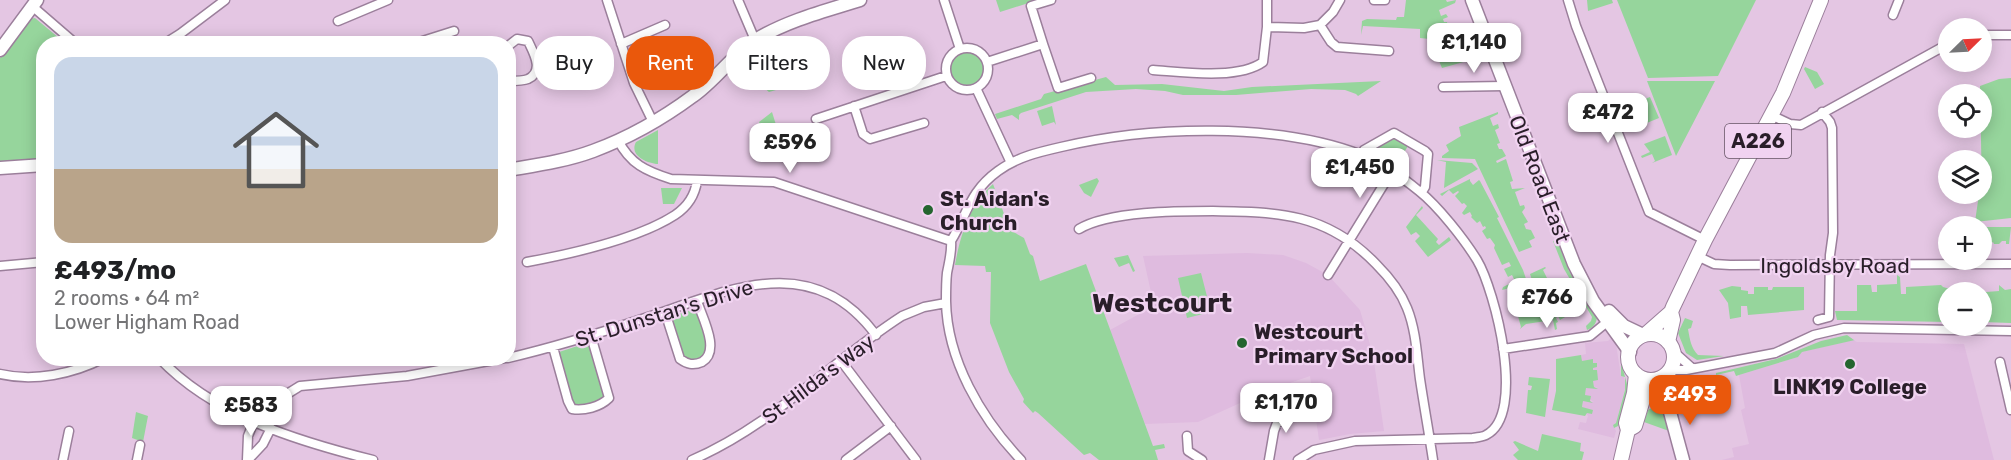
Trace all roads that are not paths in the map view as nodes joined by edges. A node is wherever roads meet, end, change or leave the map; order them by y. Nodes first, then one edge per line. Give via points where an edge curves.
1 (225, 0) edge
2 (388, 0) edge
3 (607, 0) edge
4 (738, 0) edge
5 (860, 0) edge
6 (944, 0) edge
7 (1051, 0) edge
8 (1267, 0) edge
9 (1340, 0) edge
10 (1374, 0) edge
11 (1385, 0) edge
12 (1472, 0) edge
13 (1568, 0) edge
14 (1821, 0) edge
15 (1899, 0) edge
16 (34, 3) edge
17 (1893, 15) dead end
18 (338, 21) dead end
19 (665, 25) dead end
20 (1320, 25) junction
21 (1267, 27) junction
22 (454, 31) dead end
23 (1992, 35) edge
24 (2011, 35) edge
25 (68, 36) edge
26 (176, 36) edge
27 (438, 36) edge
28 (753, 36) edge
29 (764, 36) edge
30 (516, 40) edge
31 (621, 44) junction
32 (1043, 44) junction
33 (960, 49) junction
34 (1938, 49) edge
35 (0, 50) edge
36 (1389, 51) dead end
37 (987, 62) junction
38 (726, 67) edge
39 (1153, 70) dead end
40 (946, 76) junction
41 (1091, 78) dead end
42 (516, 80) edge
43 (1504, 86) junction
44 (1443, 87) dead end
45 (976, 88) junction
46 (854, 106) junction
47 (1822, 112) junction
48 (827, 115) junction
49 (1771, 115) junction
50 (910, 116) dead end
51 (816, 119) dead end
52 (652, 122) junction
53 (924, 123) dead end
54 (830, 126) dead end
55 (913, 127) junction
56 (618, 140) junction
57 (1361, 155) junction
58 (1011, 163) junction
59 (36, 166) edge
60 (0, 168) edge
61 (516, 169) edge
62 (1392, 171) junction
63 (698, 181) junction
64 (1422, 192) junction
65 (1079, 229) dead end
66 (1349, 240) junction
67 (1705, 240) junction
68 (951, 241) junction
69 (1697, 256) junction
70 (527, 262) dead end
71 (36, 263) edge
72 (2011, 264) edge
73 (1830, 265) junction
74 (0, 266) edge
75 (1328, 275) dead end
76 (697, 301) junction
77 (946, 303) junction
78 (665, 312) junction
79 (1671, 312) junction
80 (1610, 319) junction
81 (1818, 320) dead end
82 (2011, 331) edge
83 (1644, 334) junction
84 (876, 335) junction
85 (591, 336) junction
86 (1670, 346) junction
87 (553, 347) junction
88 (1503, 349) junction
89 (1630, 352) junction
90 (516, 356) edge
91 (842, 362) junction
92 (2000, 362) dead end
93 (89, 366) edge
94 (167, 366) edge
95 (463, 366) edge
96 (1692, 368) junction
97 (0, 374) edge
98 (1654, 376) junction
99 (2008, 376) edge
100 (1643, 397) junction
101 (1665, 399) junction
102 (2011, 410) edge
103 (1308, 412) dead end
104 (262, 425) junction
105 (891, 426) junction
106 (1628, 430) junction
107 (69, 431) dead end
108 (1187, 436) dead end
109 (1430, 438) junction
110 (140, 445) dead end
111 (63, 460) edge
112 (137, 460) edge
113 (248, 460) edge
114 (373, 460) edge
115 (692, 460) edge
116 (846, 460) edge
117 (916, 460) edge
118 (1021, 460) edge
119 (1202, 460) edge
120 (1269, 460) edge
121 (1298, 460) edge
122 (1433, 460) edge
123 (1621, 460) edge
124 (1683, 460) edge

1 - 26 street
2 - 18 street
3 - 31 street
4 - 28 street
5 - 29 street
6 - 33 street
7 - 32 street via 1031,6
8 - 21 street
9 - 20 street
10 - 11 street
12 - 43 street, Old Road East
13 - 67 street via 1649,212
14 - 49 main road, A226
15 - 17 street
16 - 25 street
16 - 35 street
19 - 31 street
20 - 21 street
20 - 36 street via 1337,47
21 - 39 street via 1263,62 1253,69
22 - 27 street
23 - 24 street
30 - 42 street via 528,41 538,63 528,79
31 - 52 street
32 - 37 street
32 - 41 street via 1058,88
33 - 37 street via 977,51
33 - 40 street via 948,58
34 - 47 street
37 - 45 street via 987,76
38 - 52 street via 694,96
40 - 45 street via 959,89
40 - 46 street
43 - 44 street
43 - 80 street, Old Road East via 1569,251 1593,301
45 - 58 street
46 - 48 street
46 - 55 street via 868,139
47 - 49 street via 1796,126
47 - 73 street via 1832,124
48 - 51 street
48 - 54 street
49 - 67 main road, A226
50 - 55 street
52 - 56 street
53 - 55 street
56 - 61 street via 592,152
56 - 63 street via 635,164 671,180
57 - 58 street via 1292,138 1203,131 1082,142
57 - 62 street
57 - 64 street via 1394,134 1425,151 1428,154
58 - 68 street via 976,193
59 - 60 street
62 - 64 street
62 - 66 street
63 - 68 street via 774,182
63 - 70 street via 696,193 675,215 626,237
64 - 88 street via 1478,262 1494,306
65 - 66 street via 1090,222 1120,217 1237,212 1306,220
66 - 75 street
66 - 109 street via 1393,281 1407,308
67 - 69 main road, A226
68 - 77 street
69 - 73 street, Ingoldsby Road via 1718,265
69 - 79 main road, A226
71 - 74 street
72 - 73 street, Ingoldsby Road
73 - 81 street via 1829,317
76 - 78 street, St. Dunstan's Drive
76 - 78 street via 712,345 708,357 700,363 689,365 680,359
76 - 84 street, St. Dunstan's Drive via 756,284 797,285 840,302
77 - 84 street, St Hilda's Way via 912,311
77 - 118 street via 956,354 970,389 992,425
78 - 85 street, St. Dunstan's Drive
79 - 83 main road
79 - 86 main road, A226
80 - 83 street, Old Road East
80 - 88 street via 1587,337
80 - 89 street, Old Road East
82 - 96 street via 1844,328 1814,335 1775,353
83 - 86 main road via 1659,335
83 - 89 main road via 1631,345
84 - 91 street, St Hilda's Way
85 - 87 street, St. Dunstan's Drive
85 - 87 street via 609,398 580,410 572,409 568,401
86 - 96 street
86 - 98 main road, A226 via 1672,363
87 - 90 street, St. Dunstan's Drive
88 - 109 street via 1508,385 1496,427 1486,436
89 - 98 main road, A226 via 1631,362
91 - 105 street
91 - 115 street, St Hilda's Way via 782,408 720,448
92 - 99 street
93 - 97 street via 29,379
94 - 104 street via 208,399
95 - 104 street, St. Dunstan's Drive via 407,376 300,386 280,397
96 - 98 street
98 - 100 main road, A226
98 - 101 street
98 - 106 main road, A226 via 1634,393 1626,423
99 - 102 street
100 - 101 street
100 - 106 main road, A226 via 1635,426
101 - 124 street
103 - 120 street via 1277,423
104 - 113 street, St. Dunstan's Drive via 263,444
104 - 113 street via 248,435
104 - 114 street
105 - 116 street
105 - 117 street
106 - 123 main road, A226
107 - 111 street
108 - 119 street via 1188,451
109 - 121 street via 1356,441 1314,450
109 - 122 street
110 - 112 street

